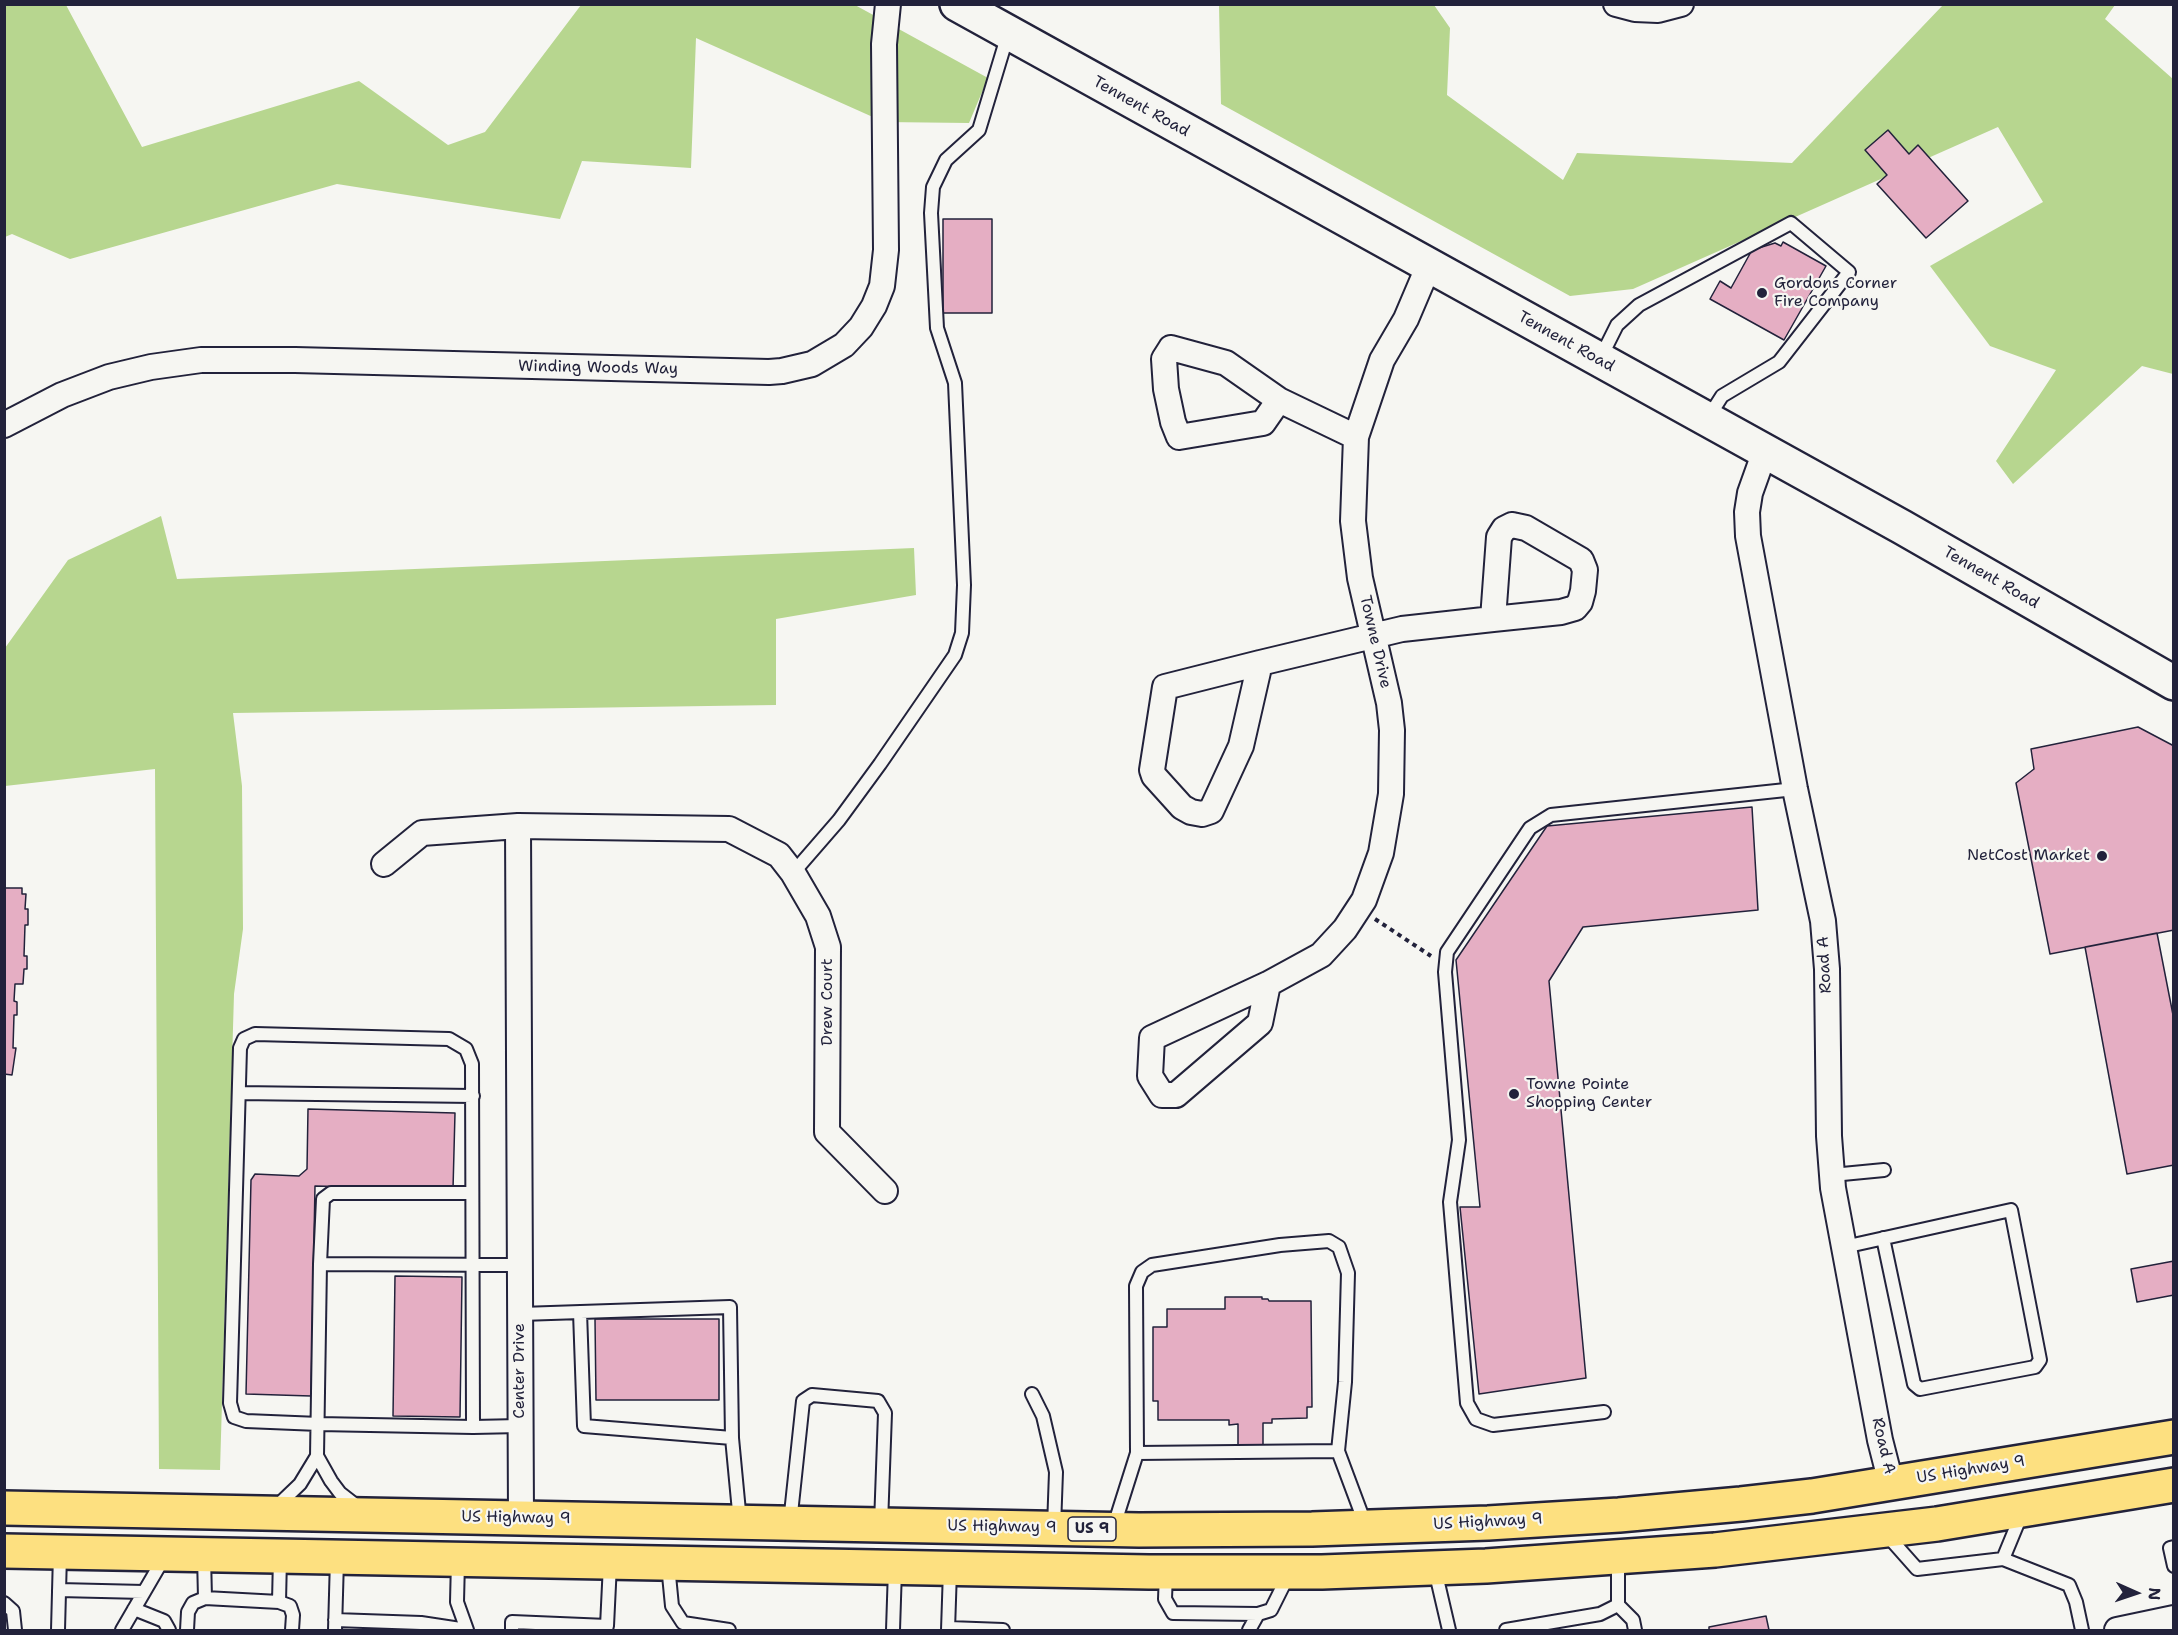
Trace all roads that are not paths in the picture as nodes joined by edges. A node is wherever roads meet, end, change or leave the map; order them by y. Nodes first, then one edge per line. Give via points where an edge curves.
1 (888, 4) edge
2 (957, 4) edge
3 (1616, 4) edge
4 (1681, 4) edge
5 (1008, 33) junction
6 (1429, 266) junction
7 (1600, 360) junction
8 (1279, 400) junction
9 (1707, 420) junction
10 (4, 425) edge
11 (1356, 437) junction
12 (1765, 452) junction
13 (1493, 619) junction
14 (1374, 635) junction
15 (1260, 663) junction
16 (2174, 683) edge
17 (1795, 789) junction
18 (518, 826) junction
19 (384, 864) dead end
20 (793, 873) junction
21 (1268, 984) junction
22 (239, 1093) junction
23 (472, 1096) junction
24 (1884, 1170) dead end
25 (1832, 1175) junction
26 (885, 1191) dead end
27 (472, 1193) junction
28 (1883, 1238) junction
29 (1844, 1247) junction
30 (320, 1264) junction
31 (473, 1265) junction
32 (519, 1265) junction
33 (580, 1312) junction
34 (520, 1314) junction
35 (1032, 1394) dead end
36 (1604, 1412) dead end
37 (319, 1424) junction
38 (520, 1426) junction
39 (473, 1427) junction
40 (2174, 1437) edge
41 (732, 1438) junction
42 (1338, 1451) junction
43 (1137, 1453) junction
44 (317, 1456) junction
45 (1891, 1483) junction
46 (2174, 1485) edge
47 (4, 1508) edge
48 (2023, 1510) junction
49 (269, 1513) junction
50 (367, 1515) junction
51 (521, 1518) junction
52 (740, 1522) junction
53 (790, 1523) junction
54 (881, 1525) junction
55 (1366, 1527) junction
56 (1054, 1528) junction
57 (1113, 1529) junction
58 (1883, 1531) junction
59 (2174, 1547) edge
60 (4, 1551) edge
61 (60, 1552) junction
62 (166, 1554) junction
63 (204, 1555) junction
64 (280, 1556) junction
65 (337, 1558) junction
66 (1618, 1558) junction
67 (2003, 1559) junction
68 (458, 1560) junction
69 (610, 1562) junction
70 (668, 1563) junction
71 (2174, 1566) edge
72 (895, 1568) junction
73 (1435, 1568) junction
74 (950, 1569) junction
75 (1167, 1572) junction
76 (1290, 1572) junction
77 (59, 1590) junction
78 (144, 1592) junction
79 (205, 1598) junction
80 (279, 1602) junction
81 (4, 1603) edge
82 (1618, 1605) junction
83 (134, 1610) junction
84 (1258, 1614) junction
85 (2174, 1618) edge
86 (335, 1625) edge
87 (949, 1629) edge
88 (15, 1630) edge
89 (58, 1630) edge
90 (122, 1630) edge
91 (169, 1630) edge
92 (187, 1630) edge
93 (292, 1630) edge
94 (467, 1630) edge
95 (512, 1630) edge
96 (729, 1630) edge
97 (893, 1630) edge
98 (1003, 1630) edge
99 (1249, 1630) edge
100 (1449, 1630) edge
101 (1506, 1630) edge
102 (1635, 1630) edge
103 (2082, 1630) edge
104 (2117, 1630) edge

1 - 10 street, Winding Woods Way via 884,44 886,250 882,286 861,327 844,345 812,364 769,372 201,360 110,377 62,395
2 - 5 street, Tennent Road
3 - 4 street via 1658,10
5 - 6 street, Tennent Road
5 - 20 lane via 979,130 945,160 933,187 937,328 956,382 964,585 962,633 955,655 880,765
6 - 7 street, Tennent Road
6 - 11 street, Towne Drive via 1379,368
7 - 9 street, Tennent Road
7 - 9 lane via 1617,325 1639,305 1791,223 1849,272 1779,362 1722,396
8 - 8 street via 1263,423 1179,437 1166,389 1167,353 1171,348 1226,363
8 - 11 street
9 - 12 street, Tennent Road
11 - 14 street, Towne Drive via 1353,521 1360,578
12 - 16 street, Tennent Road
12 - 17 street, Road A via 1750,493 1748,536
13 - 13 street via 1499,537 1504,529 1512,525 1526,528 1581,560 1585,570 1583,591 1575,608
13 - 14 street via 1402,628
14 - 15 street
14 - 21 street, Towne Drive via 1389,703 1392,741 1392,783 1381,853 1372,882 1346,929 1309,963
15 - 15 street via 1241,746 1211,811 1191,812 1182,807 1152,770 1165,687
17 - 25 street, Road A via 1823,921
17 - 36 lane via 1551,815 1530,828 1447,952 1459,1140 1450,1202 1467,1403 1476,1419 1493,1425
18 - 19 street, Drew Court via 422,832
18 - 20 street, Drew Court via 729,828 779,855
18 - 32 street, Center Drive
20 - 26 street, Drew Court via 818,916 828,947 827,1132
21 - 21 street, Towne Drive via 1260,1023 1176,1095 1162,1095 1150,1076 1152,1038
22 - 23 lane
22 - 23 lane via 240,1048 244,1039 255,1034 449,1040 466,1049 472,1064
22 - 37 lane via 230,1403 234,1417 246,1421
23 - 27 lane
24 - 25 lane
25 - 29 street, Road A
27 - 30 lane via 331,1193 322,1199
27 - 31 lane
28 - 28 lane via 2011,1210 2040,1360 2035,1366 1920,1389 1914,1384
28 - 29 lane
29 - 45 street, Road A
30 - 31 lane
30 - 37 lane
31 - 32 lane
31 - 39 lane
32 - 34 street, Center Drive
33 - 34 lane
33 - 41 lane via 584,1426
33 - 41 lane via 730,1307
34 - 38 street, Center Drive
35 - 56 lane via 1043,1416 1056,1472
37 - 39 lane
37 - 44 lane
38 - 39 lane
38 - 51 street, Center Drive
40 - 45 highway, US Highway 9 / US 9
41 - 52 lane
42 - 43 lane
42 - 43 lane via 1345,1382 1348,1273 1340,1247 1329,1241 1152,1264 1142,1272 1136,1286
42 - 55 lane
43 - 57 lane
44 - 49 lane via 300,1484
44 - 50 lane via 340,1493
45 - 55 highway, US Highway 9 / US 9 via 1812,1496 1619,1515
46 - 48 highway
47 - 49 highway, US Highway 9 / US 9
48 - 58 highway
48 - 67 lane
49 - 50 highway, US Highway 9 / US 9
50 - 51 highway, US Highway 9 / US 9
51 - 52 highway, US Highway 9 / US 9
52 - 53 highway, US Highway 9 / US 9
53 - 54 highway, US Highway 9 / US 9
53 - 54 lane via 803,1401 812,1395 878,1401 885,1413
54 - 56 highway, US Highway 9 / US 9
55 - 57 highway, US Highway 9 / US 9
56 - 57 highway, US Highway 9 / US 9
58 - 66 highway
58 - 67 lane via 1917,1569
59 - 71 lane via 2170,1548
60 - 61 highway
61 - 62 highway
61 - 77 lane
62 - 63 highway
62 - 78 lane
63 - 64 highway
63 - 79 lane
64 - 65 highway
64 - 80 lane
65 - 68 highway
65 - 86 lane
66 - 73 highway
66 - 82 lane
67 - 103 lane via 2069,1585
68 - 69 highway
68 - 94 lane via 457,1602
69 - 70 highway
69 - 95 lane via 607,1626 512,1622
70 - 72 highway
70 - 96 lane via 672,1606 683,1623
72 - 74 highway
72 - 97 lane
73 - 76 highway
73 - 100 lane
74 - 75 highway
74 - 87 lane
75 - 76 highway
75 - 84 lane via 1165,1599 1173,1612
76 - 84 lane via 1270,1610
77 - 78 lane
77 - 89 lane
78 - 83 lane
79 - 80 lane
79 - 92 lane via 193,1603
80 - 93 lane via 290,1606
81 - 88 lane via 13,1611
82 - 101 lane via 1600,1614
82 - 102 lane via 1633,1620
83 - 90 lane
83 - 91 lane via 164,1621
84 - 99 lane
85 - 104 street
86 - 94 lane via 421,1623
87 - 98 lane

